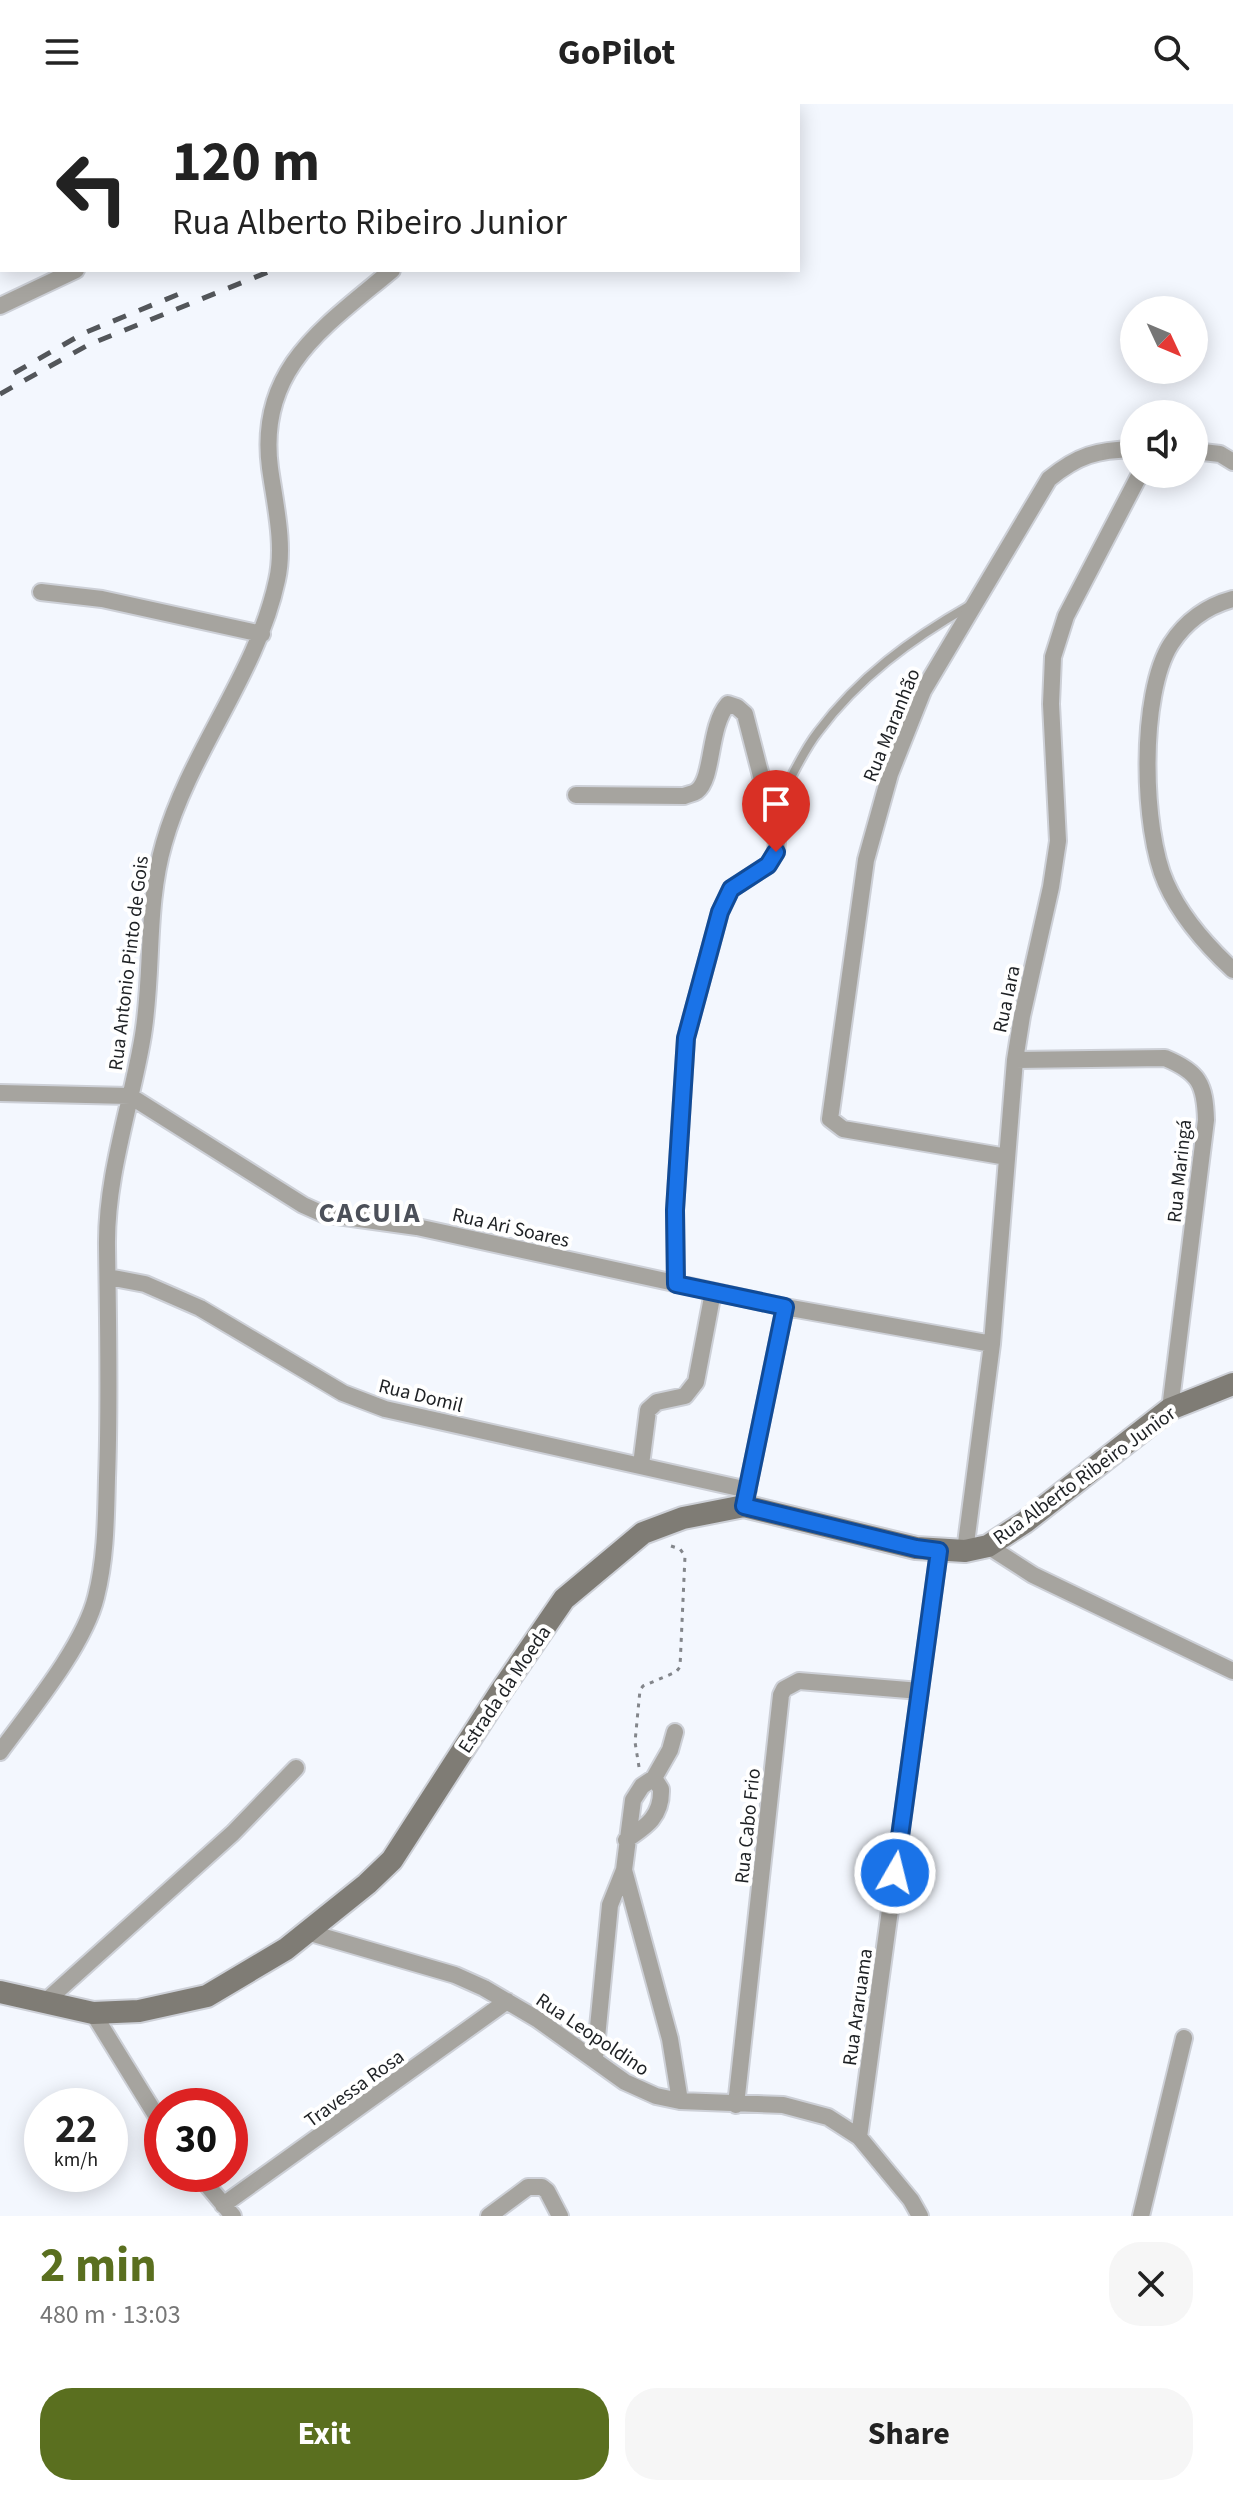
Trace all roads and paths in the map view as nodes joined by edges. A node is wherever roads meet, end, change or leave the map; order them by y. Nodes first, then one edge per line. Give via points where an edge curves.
1 (72, 272) edge
2 (390, 272) edge
3 (0, 306) edge
4 (1120, 449) edge
5 (1208, 453) edge
6 (1233, 462) edge
7 (1133, 488) edge
8 (41, 592) dead end
9 (1233, 599) edge
10 (976, 602) junction
11 (262, 634) junction
12 (576, 795) dead end
13 (781, 796) junction
14 (1233, 970) edge
15 (1015, 1060) junction
16 (0, 1093) edge
17 (130, 1096) junction
18 (1007, 1157) junction
19 (108, 1277) junction
20 (676, 1284) junction
21 (713, 1292) junction
22 (785, 1307) junction
23 (992, 1344) junction
24 (1233, 1384) edge
25 (1170, 1409) junction
26 (641, 1465) junction
27 (746, 1498) junction
28 (643, 1533) junction
29 (988, 1546) junction
30 (939, 1551) junction
31 (965, 1551) junction
32 (1233, 1671) edge
33 (920, 1691) junction
34 (675, 1732) dead end
35 (0, 1752) edge
36 (296, 1768) dead end
37 (648, 1782) junction
38 (626, 1840) junction
39 (624, 1870) junction
40 (307, 1932) junction
41 (0, 1992) edge
42 (507, 2001) junction
43 (45, 2002) junction
44 (93, 2013) junction
45 (1184, 2038) dead end
46 (595, 2058) junction
47 (144, 2096) edge
48 (680, 2101) junction
49 (736, 2105) junction
50 (859, 2137) junction
51 (213, 2192) edge
52 (228, 2211) edge
53 (489, 2216) edge
54 (560, 2216) edge
55 (920, 2216) edge
56 (1141, 2216) edge

1 - 3 street
2 - 11 street, Rua Antonio Pinto de Gois via 326,324 288,368 270,410 267,445 279,563
4 - 10 street, Rua Maranhão via 1070,461 1049,479
5 - 6 street
7 - 15 street, Rua Iara via 1066,616 1053,657 1058,841
8 - 11 street via 102,599
9 - 14 street via 1200,613 1169,646 1154,688 1147,764 1154,844 1165,882 1182,913
10 - 13 lane via 876,668 844,699 815,734
10 - 18 street, Rua Maranhão via 923,691 890,774 866,860 830,1119 843,1129
11 - 17 street, Rua Antonio Pinto de Gois via 193,769 164,842 153,897 143,1039
12 - 13 street via 684,796 697,791 704,781 716,724 728,704 745,714 761,776
13 - 20 street via 776,852 768,865 731,889 686,1038 675,1210
15 - 18 street, Rua Iara
15 - 25 street, Rua Maringá via 1165,1058 1200,1082 1206,1120
16 - 17 street
17 - 19 street, Rua Antonio Pinto de Gois via 109,1199
17 - 20 street, Rua Ari Soares via 323,1214 428,1229
18 - 23 street, Rua Iara
19 - 26 street, Rua Domil via 145,1284 200,1308 343,1393 385,1409
19 - 35 street, Rua Antonio Pinto de Gois via 105,1541 96,1598 56,1675
20 - 21 street, Rua Ari Soares
21 - 22 street, Rua Ari Soares
21 - 26 street via 696,1382 685,1396 657,1402 648,1410
22 - 23 street, Rua Ari Soares
22 - 27 street
23 - 31 street, Rua Iara
24 - 25 main road, Rua Alberto Ribeiro Junior
25 - 29 main road, Rua Alberto Ribeiro Junior
26 - 27 street, Rua Domil
27 - 28 main road, Estrada da Moeda
27 - 30 main road, Rua Alberto Ribeiro Junior
28 - 37 path via 685,1556 680,1667 640,1690 635,1742
28 - 40 main road, Estrada da Moeda via 564,1599 392,1860
29 - 31 main road, Rua Alberto Ribeiro Junior
29 - 32 street via 1033,1575
30 - 31 main road, Rua Alberto Ribeiro Junior
30 - 33 street, Rua Araruama
33 - 49 street, Rua Cabo Frio via 799,1681 781,1695
33 - 50 street, Rua Araruama
34 - 37 street via 670,1750
36 - 43 street via 233,1833
37 - 38 street via 633,1800
37 - 38 street via 661,1789 658,1813
38 - 39 street
39 - 46 street via 610,1905
39 - 48 street via 670,2039
40 - 42 street, Rua Leopoldino via 455,1975
40 - 44 main road, Estrada da Moeda via 207,1996 139,2011
41 - 43 main road, Estrada da Moeda
42 - 46 street, Rua Leopoldino
42 - 52 street, Travessa Rosa
43 - 44 main road, Estrada da Moeda
44 - 47 street
45 - 56 street
46 - 48 street, Rua Leopoldino via 641,2091
48 - 49 street, Rua Leopoldino
49 - 50 street, Rua Leopoldino via 801,2108 828,2117
50 - 55 street, Rua Leopoldino
51 - 52 street
53 - 54 street via 528,2187 542,2187

